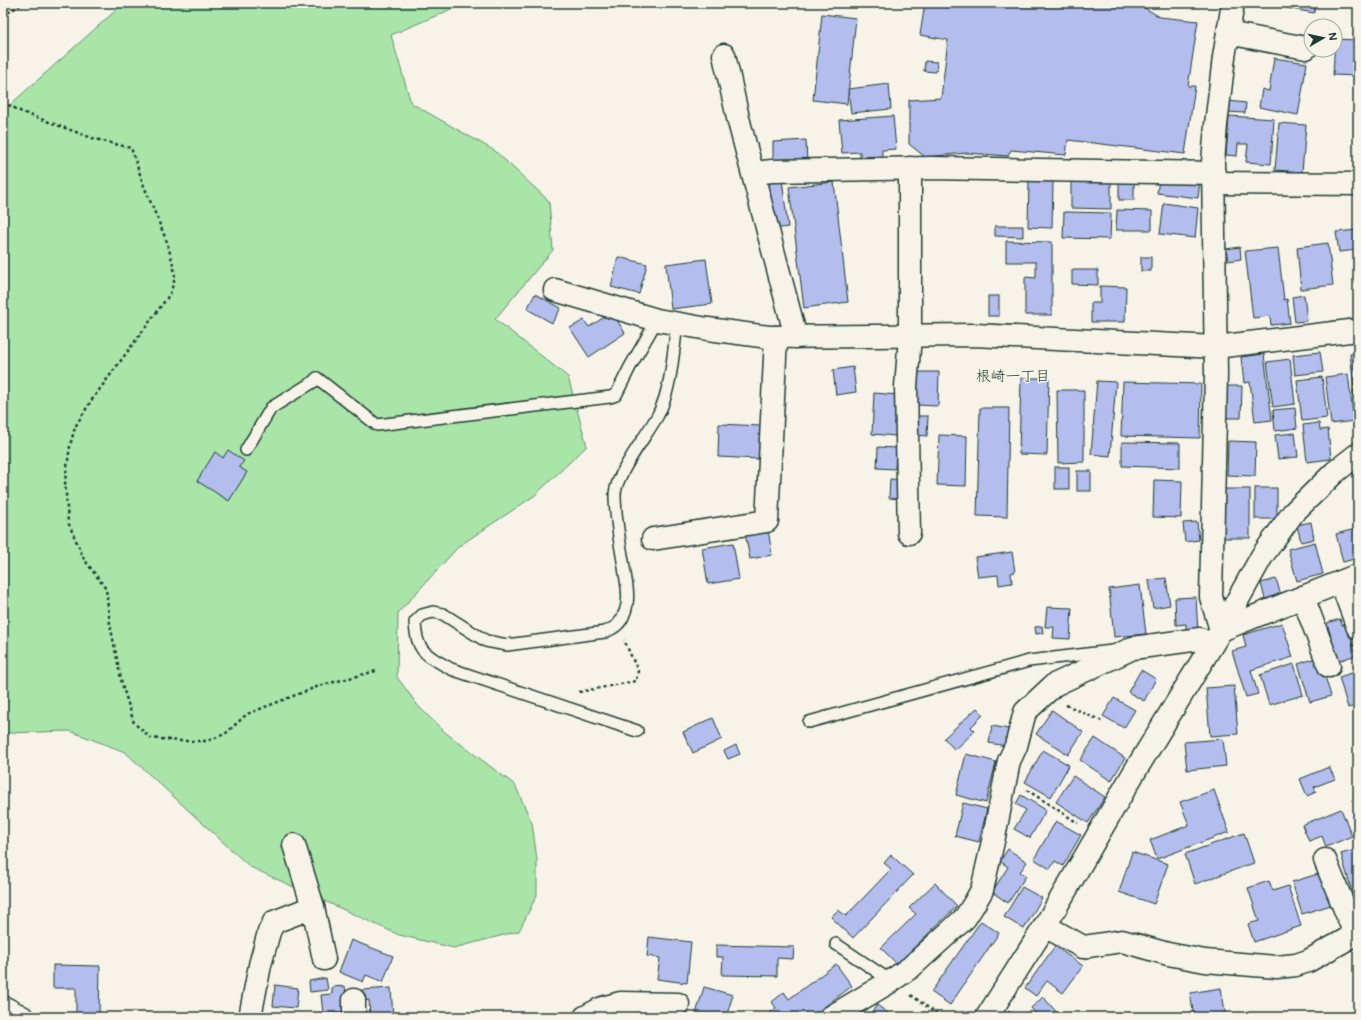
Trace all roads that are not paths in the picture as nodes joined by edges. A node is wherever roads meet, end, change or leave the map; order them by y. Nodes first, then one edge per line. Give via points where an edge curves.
1 (1233, 3) edge
2 (1228, 33) junction
3 (1303, 47) edge
4 (724, 56) dead end
5 (910, 168) junction
6 (753, 173) junction
7 (1214, 178) junction
8 (1358, 184) edge
9 (554, 290) dead end
10 (667, 322) junction
11 (1358, 330) edge
12 (910, 336) junction
13 (786, 337) junction
14 (1216, 347) junction
15 (246, 450) dead end
16 (1358, 454) edge
17 (909, 533) dead end
18 (653, 539) dead end
19 (1349, 579) edge
20 (1303, 597) junction
21 (1358, 628) edge
22 (1216, 638) junction
23 (1133, 648) junction
24 (1329, 666) dead end
25 (810, 722) dead end
26 (637, 731) dead end
27 (294, 845) dead end
28 (1325, 860) dead end
29 (313, 907) junction
30 (1045, 926) junction
31 (1357, 934) edge
32 (836, 944) dead end
33 (324, 959) dead end
34 (891, 981) junction
35 (678, 1004) dead end
36 (3, 1007) edge
37 (22, 1017) edge
38 (250, 1017) edge
39 (585, 1017) edge
40 (831, 1017) edge
41 (987, 1017) edge

1 - 2 street
2 - 3 street
2 - 7 street via 1216,125
4 - 6 street
5 - 6 street
5 - 7 street
5 - 12 street
6 - 13 street
7 - 8 street
7 - 14 street
9 - 10 street
10 - 13 street via 769,337
10 - 15 lane via 630,367 616,395 610,397 378,425 317,378 271,408
10 - 26 lane via 670,378 663,403 619,478 615,493 628,597 625,614 618,626 605,632 507,646 486,641 442,614 422,614 415,622 418,644 426,654 451,669
11 - 14 street
12 - 13 street
12 - 14 street via 975,334
12 - 17 street via 906,387
13 - 18 street via 768,521
14 - 22 street via 1211,597
16 - 22 street via 1335,472 1293,513 1262,556
19 - 20 street
19 - 21 street
20 - 22 street
20 - 24 street
22 - 23 street
22 - 30 street
23 - 25 lane via 1029,662
23 - 34 street via 1054,685 1025,712 1009,761 982,890 964,918 911,967
27 - 29 street
28 - 31 street
29 - 33 street
29 - 38 street via 274,922 260,965
30 - 31 street via 1083,947 1122,941 1205,961 1277,967 1308,961
30 - 41 street
32 - 34 lane
34 - 40 street
35 - 39 street via 620,1003 602,1008
36 - 37 street

